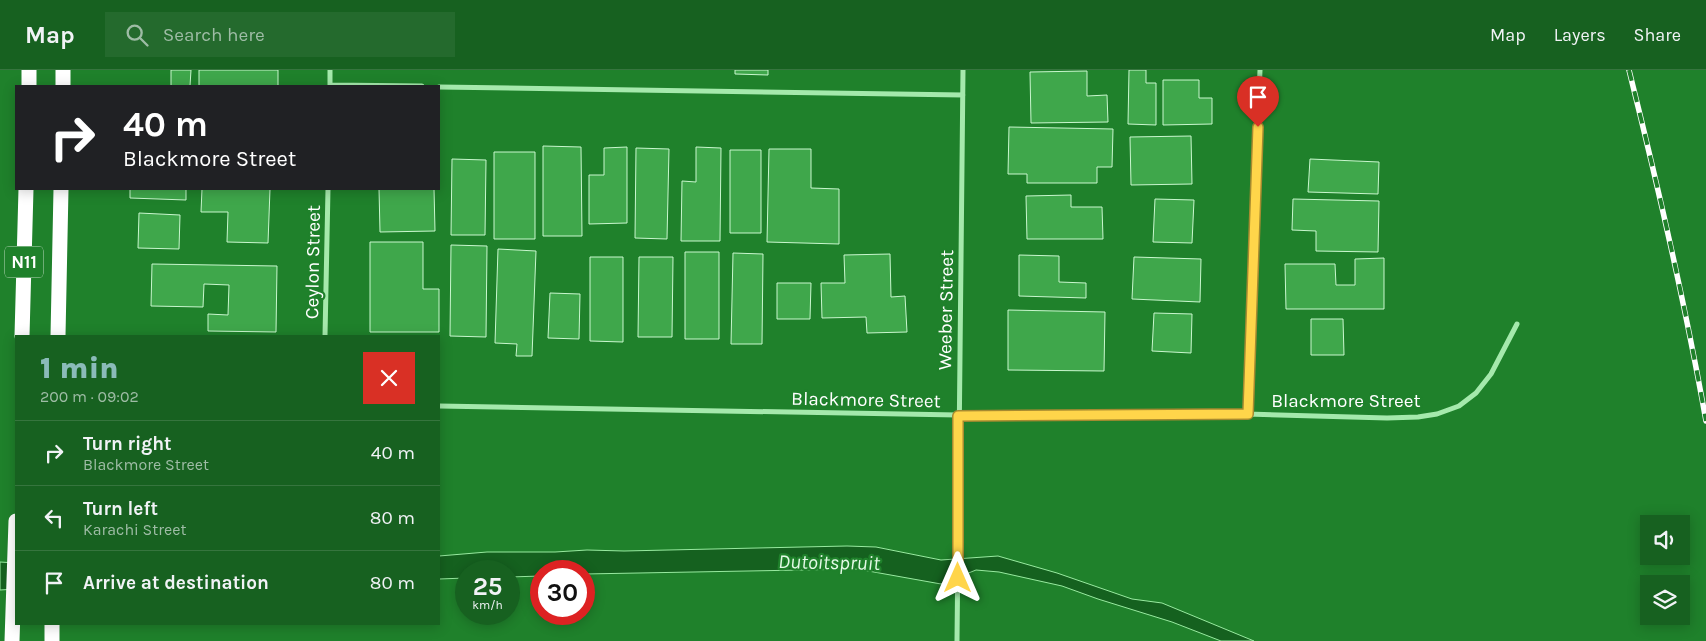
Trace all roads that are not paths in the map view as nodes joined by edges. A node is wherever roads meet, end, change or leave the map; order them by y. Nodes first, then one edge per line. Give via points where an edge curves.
1 (29, 70) edge
2 (63, 70) edge
3 (330, 70) edge
4 (963, 70) edge
5 (1260, 70) edge
6 (29, 85) edge
7 (62, 85) edge
8 (330, 85) edge
9 (440, 86) edge
10 (963, 95) junction
11 (26, 190) edge
12 (61, 190) edge
13 (328, 190) edge
14 (1517, 324) dead end
15 (22, 335) edge
16 (58, 335) edge
17 (325, 335) edge
18 (440, 406) edge
19 (1248, 414) junction
20 (958, 416) junction
21 (15, 560) edge
22 (52, 625) edge
23 (12, 641) edge
24 (52, 641) edge
25 (957, 641) edge

1 - 6 highway
2 - 7 highway
3 - 8 street
4 - 10 street, Weeber Street
5 - 19 street
9 - 10 street
10 - 20 street, Weeber Street
11 - 15 highway, N11
12 - 16 highway, N11
13 - 17 street, Ceylon Street
14 - 19 street, Blackmore Street via 1491,374 1476,393 1459,406 1437,414 1387,418
18 - 20 street, Blackmore Street
19 - 20 street, Blackmore Street
20 - 25 street, Weeber Street
21 - 23 highway
22 - 24 highway

